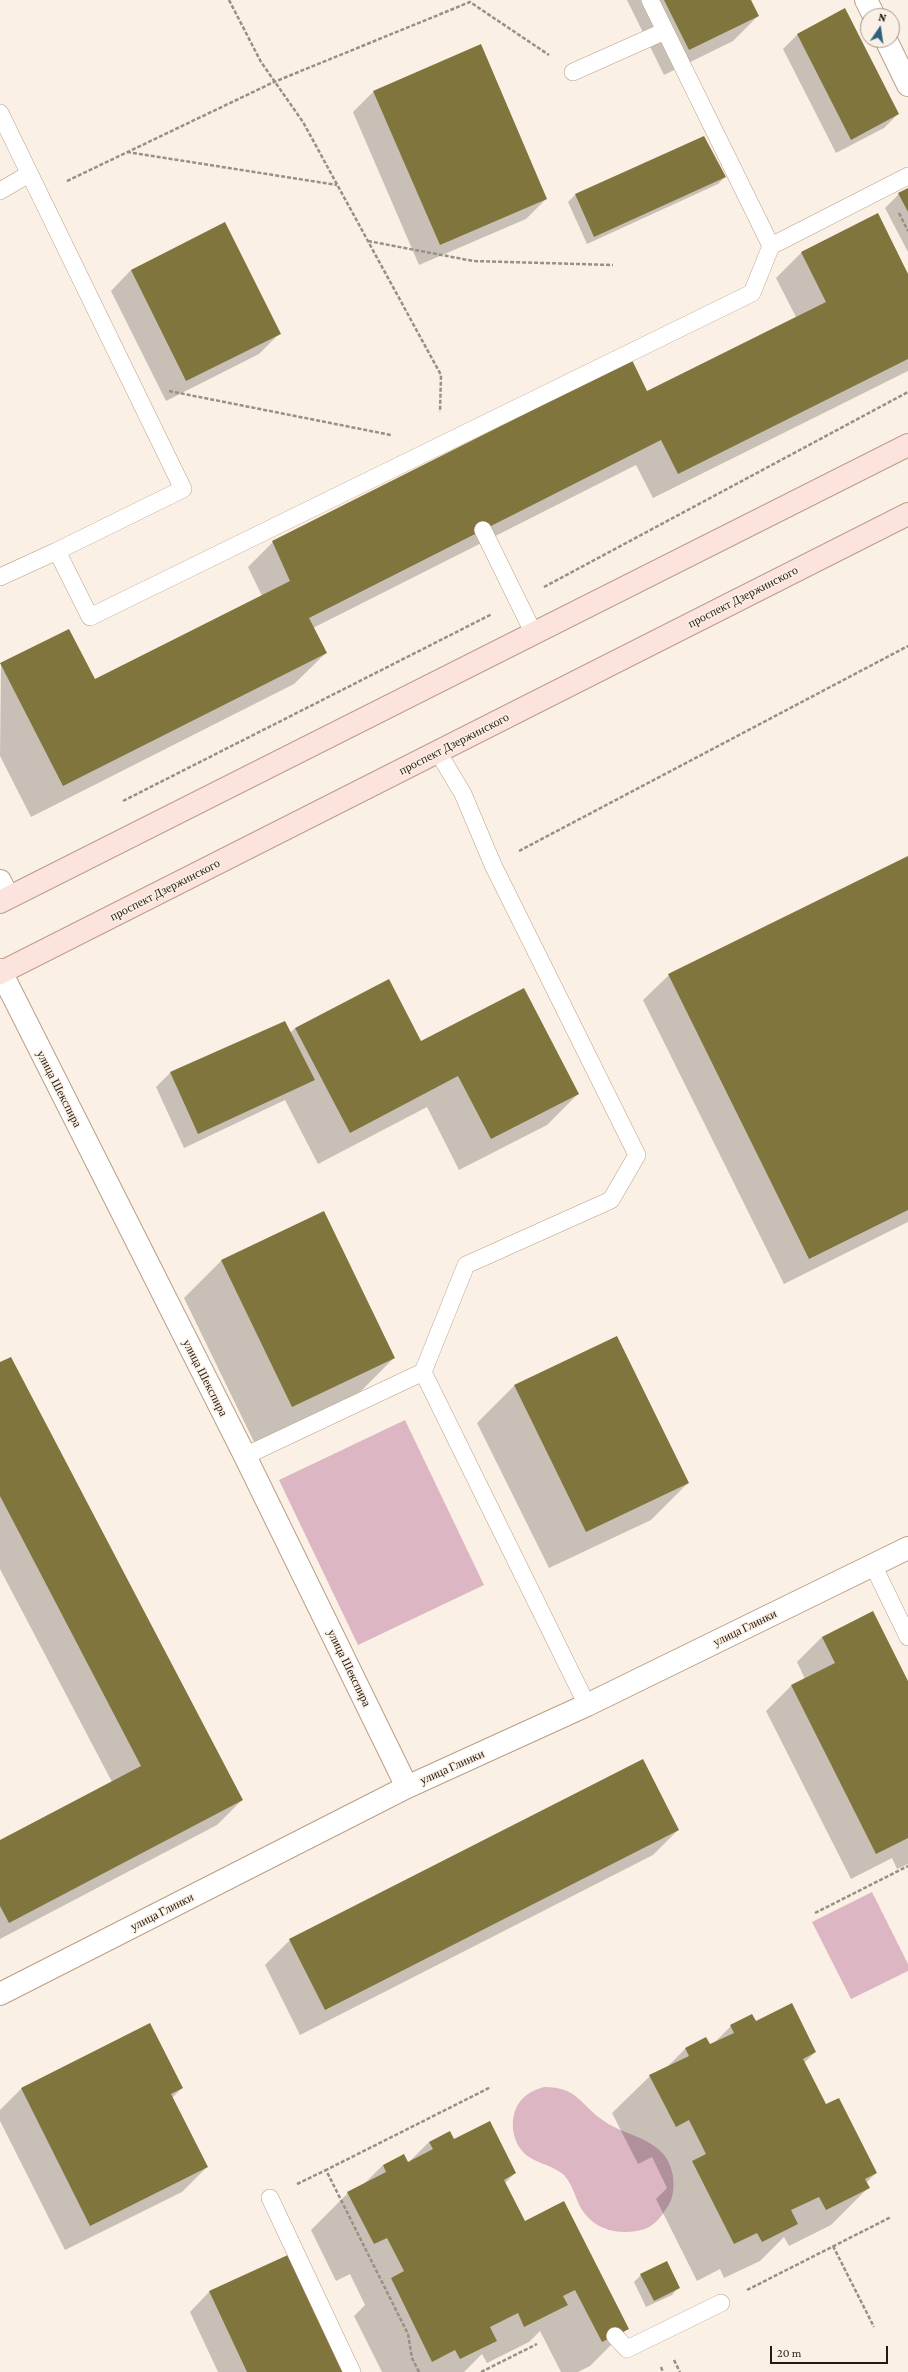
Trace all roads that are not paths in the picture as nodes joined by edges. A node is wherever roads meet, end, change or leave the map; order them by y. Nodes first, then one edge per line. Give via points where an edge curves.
1 (650, 0) edge
2 (665, 31) junction
3 (890, 48) edge
4 (573, 72) road end
5 (908, 85) edge
6 (0, 113) edge
7 (29, 174) junction
8 (908, 176) edge
9 (0, 190) edge
10 (771, 246) junction
11 (908, 445) edge
12 (908, 514) edge
13 (483, 530) dead end
14 (57, 551) junction
15 (0, 577) edge
16 (534, 634) junction
17 (438, 752) junction
18 (3, 893) edge
19 (0, 972) edge
20 (422, 1372) junction
21 (245, 1456) junction
22 (908, 1548) edge
23 (873, 1565) junction
24 (908, 1636) edge
25 (587, 1705) junction
26 (407, 1787) junction
27 (0, 1994) edge
28 (270, 2198) dead end
29 (721, 2302) road end
30 (615, 2336) dead end
31 (352, 2372) edge

1 - 2 lane
2 - 4 lane
2 - 10 lane
3 - 5 street
6 - 7 lane
7 - 9 lane
7 - 14 lane via 183,489
8 - 10 lane
10 - 14 lane via 752,293 442,450 90,617
11 - 16 main road
12 - 17 main road, проспект Дзержинского
13 - 16 lane
14 - 15 lane
16 - 18 main road
17 - 19 main road, проспект Дзержинского
17 - 20 lane via 463,794 493,865 637,1155 611,1200 466,1266
19 - 21 street, улица Шекспира
20 - 21 lane
20 - 25 lane
21 - 26 street, улица Шекспира
22 - 23 street, улица Глинки
23 - 24 lane
23 - 25 street, улица Глинки
25 - 26 street, улица Глинки
26 - 27 street, улица Глинки
28 - 31 lane
29 - 30 lane via 627,2349

